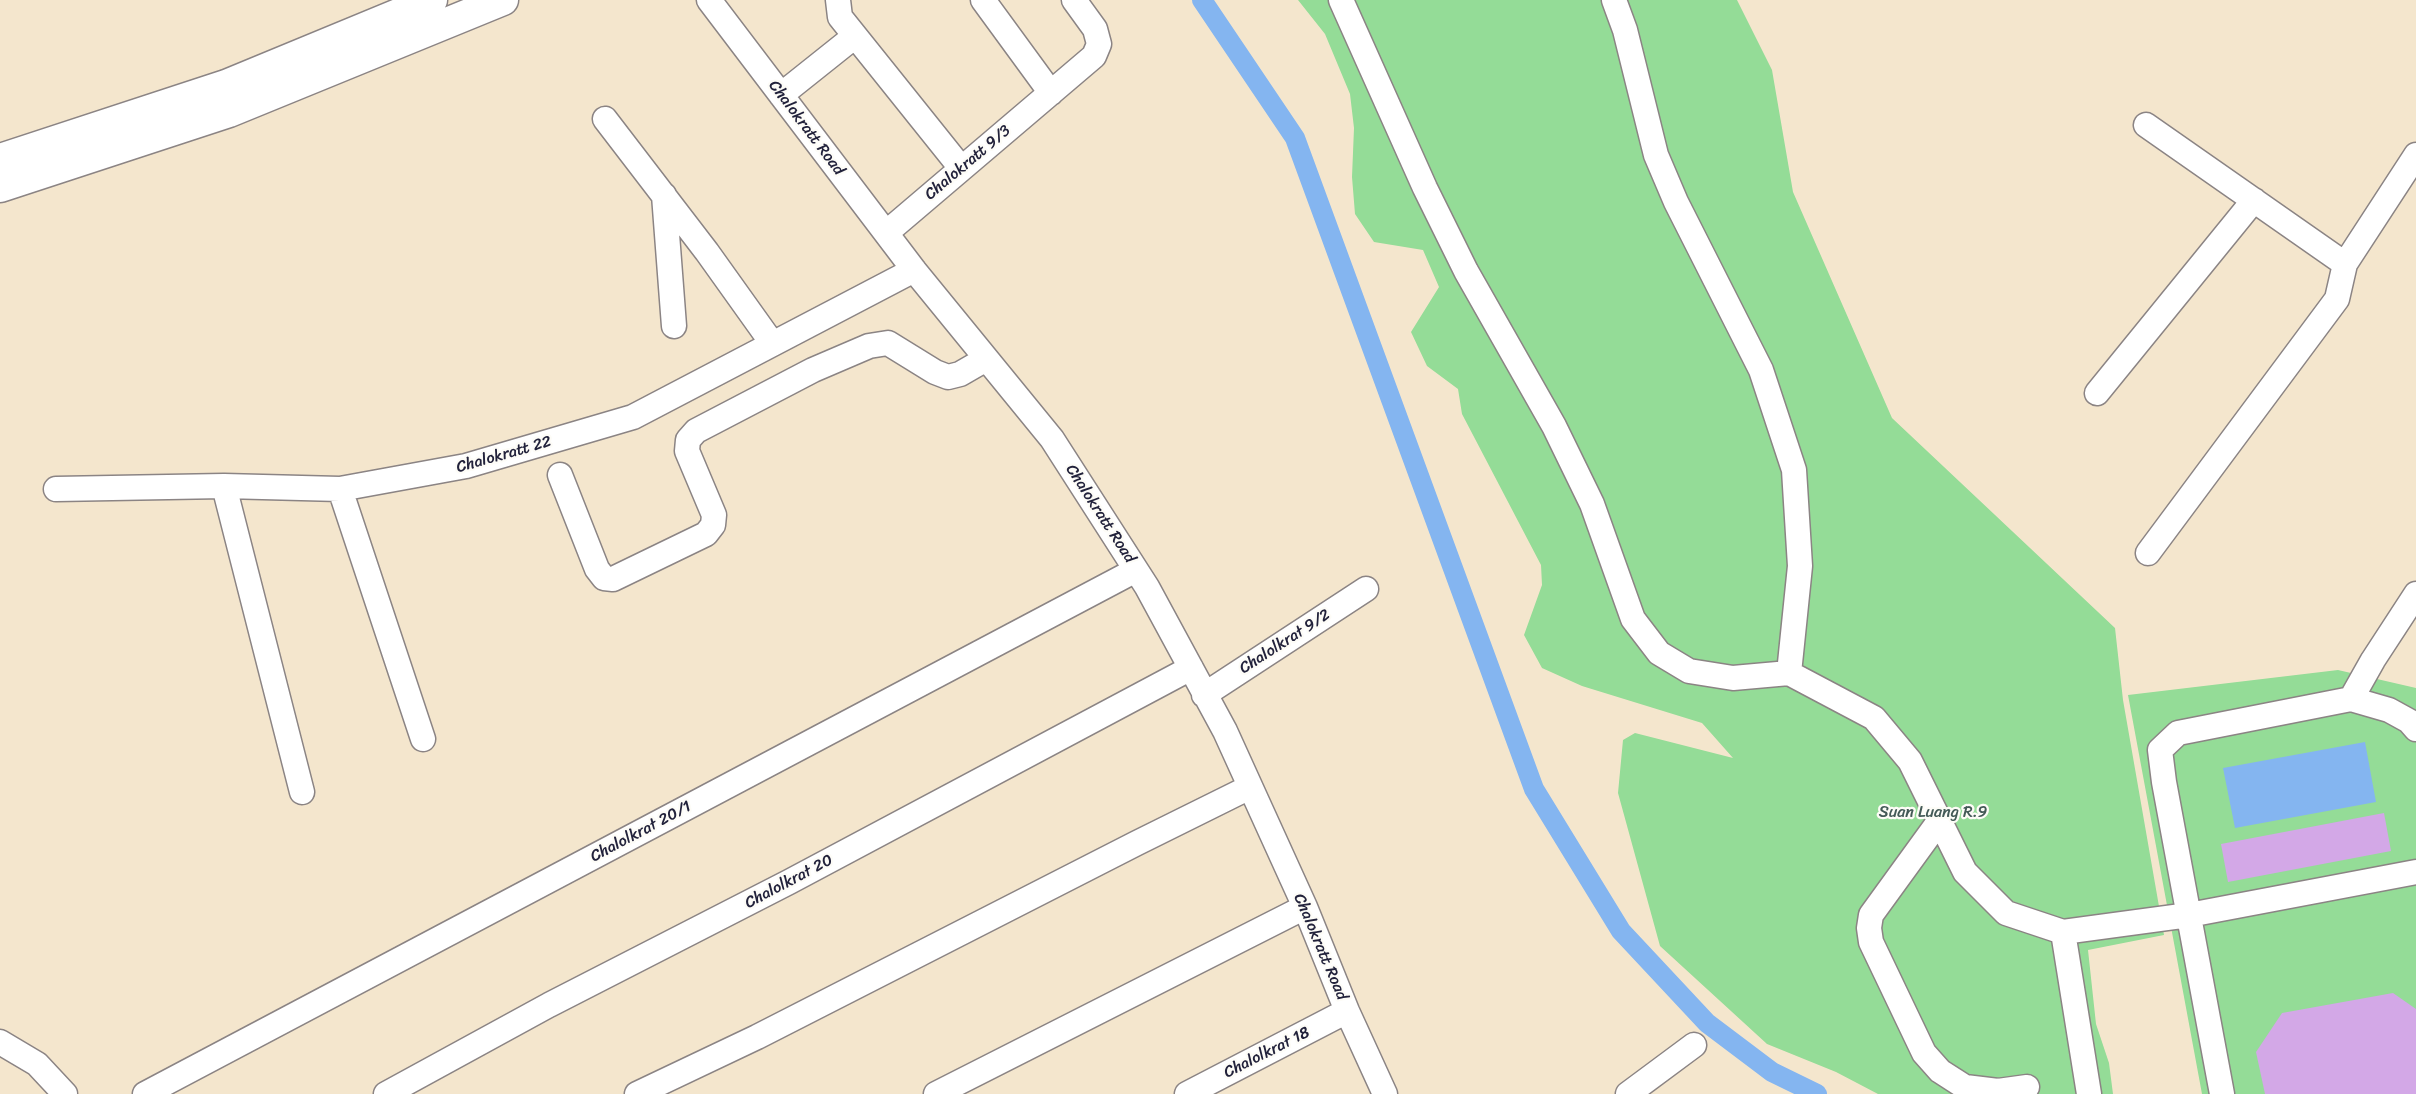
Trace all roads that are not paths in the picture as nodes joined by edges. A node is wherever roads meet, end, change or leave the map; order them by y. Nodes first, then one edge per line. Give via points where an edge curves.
1 (432, 0) edge
2 (503, 0) edge
3 (709, 0) edge
4 (838, 0) edge
5 (984, 0) edge
6 (1074, 0) edge
7 (1341, 0) edge
8 (1614, 0) edge
9 (855, 36) junction
10 (1051, 93) junction
11 (781, 95) junction
12 (605, 120) dead end
13 (2146, 125) dead end
14 (2416, 155) edge
15 (0, 159) edge
16 (961, 168) junction
17 (0, 187) edge
18 (663, 195) junction
19 (2254, 200) junction
20 (886, 234) junction
21 (2345, 264) junction
22 (914, 270) junction
23 (674, 326) dead end
24 (772, 343) junction
25 (987, 359) junction
26 (2097, 393) dead end
27 (560, 475) dead end
28 (224, 486) junction
29 (56, 489) dead end
30 (340, 489) junction
31 (2148, 553) dead end
32 (1136, 570) junction
33 (1366, 589) dead end
34 (2416, 594) edge
35 (1191, 668) junction
36 (1789, 673) junction
37 (1204, 695) junction
38 (2351, 699) junction
39 (2416, 729) edge
40 (423, 739) dead end
41 (1250, 788) junction
42 (302, 792) dead end
43 (1940, 820) junction
44 (2416, 872) edge
45 (1305, 907) junction
46 (2189, 915) junction
47 (2063, 932) junction
48 (1347, 1011) junction
49 (0, 1042) edge
50 (1694, 1045) dead end
51 (2027, 1087) dead end
52 (65, 1094) edge
53 (145, 1094) edge
54 (386, 1094) edge
55 (637, 1094) edge
56 (936, 1094) edge
57 (1187, 1094) edge
58 (1385, 1094) edge
59 (1628, 1094) edge
60 (2089, 1094) edge
61 (2222, 1094) edge

1 - 15 main road via 225,85
2 - 17 main road via 229,112
3 - 11 street, Chalokratt Road
4 - 9 street via 840,17
5 - 10 street
6 - 10 street, Chalokratt 9/3 via 1095,29 1099,44 1094,56
7 - 36 street via 1466,271 1554,426 1593,504 1633,619 1659,653 1689,672 1733,678
8 - 36 street via 1656,155 1761,370 1794,470 1800,566
9 - 11 street
9 - 16 street
10 - 16 street, Chalokratt 9/3
11 - 20 street, Chalokratt Road
12 - 18 street
13 - 19 street
14 - 21 street
16 - 20 street, Chalokratt 9/3
18 - 23 street
18 - 24 street
19 - 21 street
19 - 26 street
20 - 22 street, Chalokratt Road
21 - 31 street via 2337,299
22 - 24 street, Chalokratt 22
22 - 25 street, Chalokratt Road
24 - 30 street, Chalokratt 22 via 623,421 453,470
25 - 27 street via 948,377 888,343 869,346 813,370 696,431 688,440 687,451 714,515 713,525 706,534 612,579 604,578 597,569
25 - 32 street, Chalokratt Road via 1052,439
28 - 29 street, Chalokratt 22
28 - 30 street, Chalokratt 22
28 - 42 street
30 - 40 street
32 - 35 street, Chalokratt Road
32 - 53 street, Chalolkrat 20/1
33 - 37 street, Chalolkrat 9/2
34 - 38 street
35 - 37 street, Chalokratt Road
35 - 54 street, Chalolkrat 20
36 - 43 street via 1874,718 1910,761
37 - 41 street, Chalokratt Road
38 - 39 street via 2389,710
38 - 46 street via 2178,733 2160,750
41 - 45 street, Chalokratt Road
41 - 55 street
43 - 47 street via 1965,872 2006,914
43 - 51 street via 1871,915 1871,942 1924,1053 1940,1071 1965,1088 1998,1091
44 - 46 street
45 - 48 street, Chalokratt Road
45 - 56 street
46 - 47 street
46 - 61 street
47 - 60 street
48 - 57 street, Chalolkrat 18
48 - 58 street, Chalokratt Road
49 - 52 street via 37,1064
50 - 59 street

